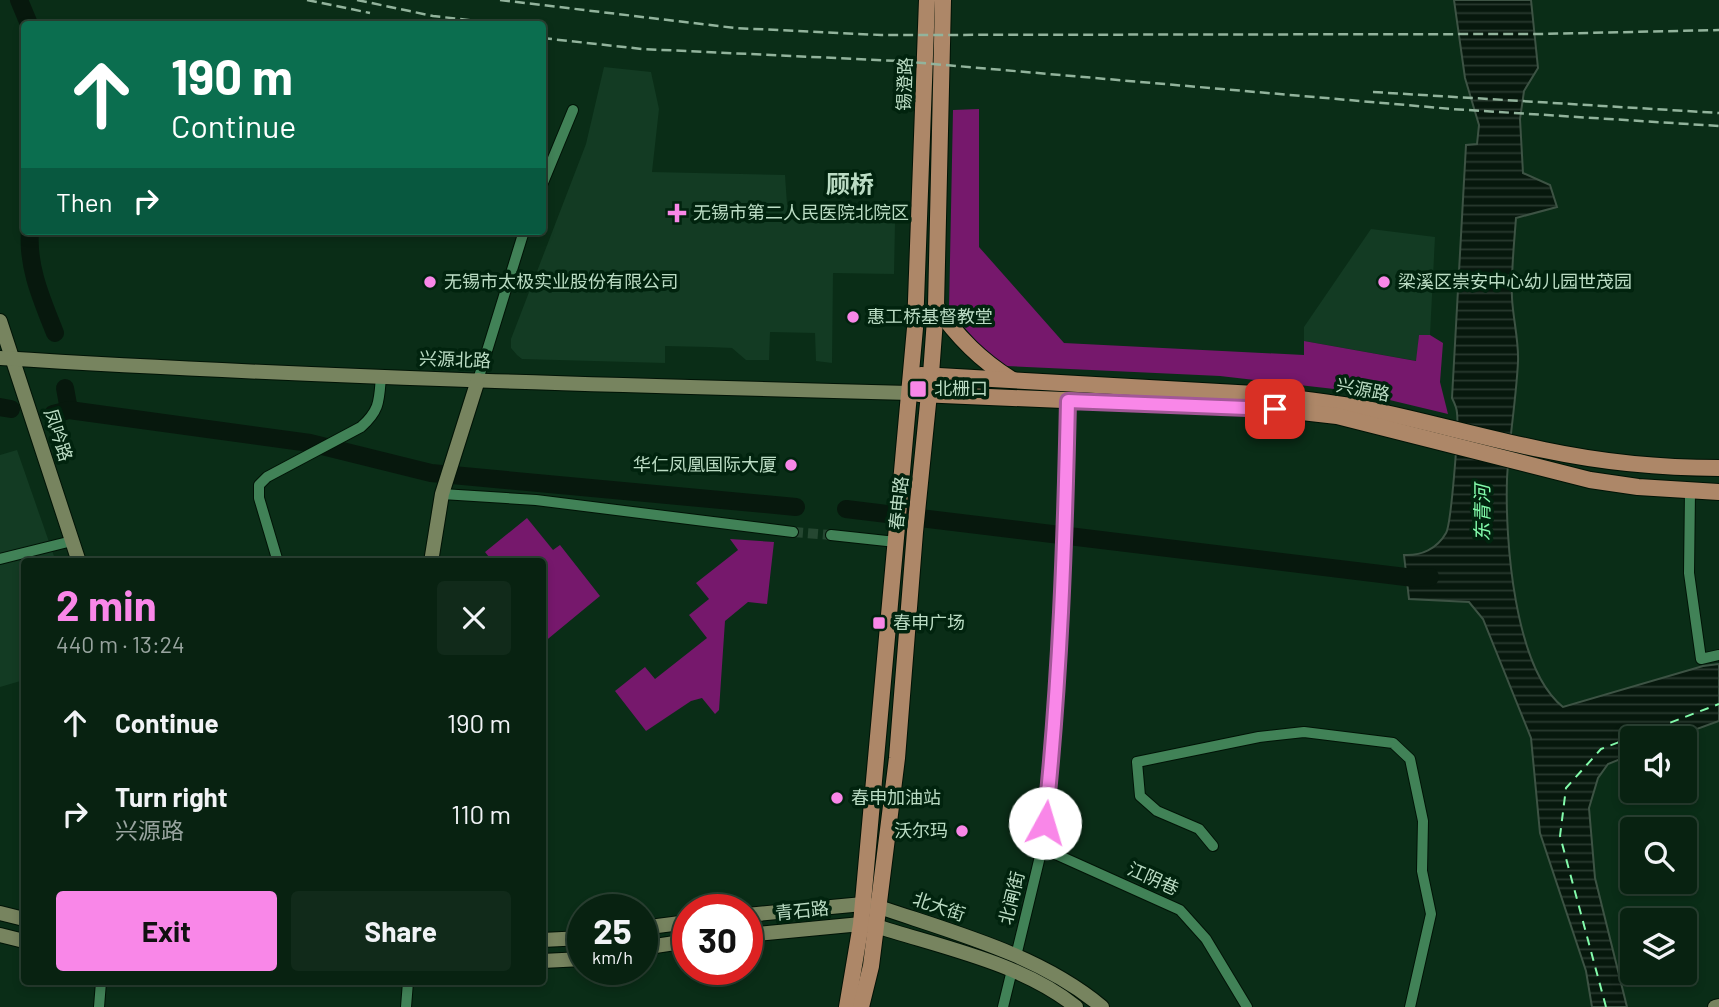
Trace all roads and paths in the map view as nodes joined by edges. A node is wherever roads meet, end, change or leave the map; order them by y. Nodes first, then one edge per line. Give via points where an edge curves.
1 (927, 0) edge
2 (943, 0) edge
3 (573, 110) dead end
4 (921, 170) joint
5 (546, 175) edge
6 (523, 235) edge
7 (936, 306) junction
8 (0, 321) edge
9 (6, 358) edge
10 (931, 374) junction
11 (911, 375) junction
12 (381, 376) junction
13 (478, 380) junction
14 (1013, 380) junction
15 (909, 393) junction
16 (929, 395) junction
17 (1068, 401) junction
18 (1433, 433) junction
19 (1719, 468) edge
20 (443, 489) junction
21 (1690, 491) junction
22 (1719, 492) edge
23 (793, 532) tunnel mouth
24 (897, 534) junction
25 (831, 535) tunnel mouth
26 (72, 541) junction
27 (78, 558) edge
28 (277, 558) edge
29 (432, 558) edge
30 (0, 559) edge
31 (1719, 655) edge
32 (1213, 846) dead end
33 (1042, 848) junction
34 (871, 905) junction
35 (0, 913) edge
36 (763, 914) edge
37 (21, 918) edge
38 (869, 925) junction
39 (763, 934) edge
40 (0, 935) edge
41 (567, 939) edge
42 (546, 940) edge
43 (21, 941) edge
44 (567, 960) edge
45 (546, 961) edge
46 (1014, 963) junction
47 (101, 985) edge
48 (408, 985) edge
49 (99, 1007) edge
50 (406, 1007) edge
51 (847, 1007) edge
52 (861, 1007) edge
53 (1003, 1007) edge
54 (1076, 1007) edge
55 (1102, 1007) edge
56 (1247, 1007) edge
57 (1410, 1007) edge

1 - 4 main road, 锡澄路
2 - 7 main road, 春申路
3 - 5 street
4 - 11 main road, 春申路
6 - 13 street
7 - 10 main road, 春申路
7 - 14 main road via 966,345
8 - 9 main road, 凤吟路
9 - 12 main road, 兴源北路
9 - 26 main road, 凤吟路
10 - 11 main road, 兴源路
10 - 14 main road, 兴源路
10 - 16 main road, 春申路
11 - 15 main road, 春申路
12 - 13 main road, 兴源北路
12 - 28 street via 379,405 361,427 259,485
13 - 15 main road, 兴源北路
13 - 20 main road
14 - 18 main road, 兴源路 via 1255,394 1366,409
15 - 16 main road, 兴源路
15 - 24 main road, 春申路
16 - 17 main road, 兴源路
16 - 34 main road, 春申路 via 897,758
17 - 18 main road, 兴源路 via 1275,409
17 - 33 street, 北闸街 via 1065,555
18 - 19 main road, 兴源路 via 1592,459
18 - 21 main road via 1590,480
20 - 23 street
20 - 29 main road
21 - 22 main road
21 - 31 street via 1689,573 1701,659
24 - 25 street
24 - 34 main road, 春申路
26 - 27 main road, 凤吟路
26 - 30 street
32 - 57 street via 1199,829 1157,811 1140,796 1137,762 1304,732 1393,743 1410,759 1417,786 1423,821 1422,871 1431,914
33 - 46 street, 北闸街
33 - 56 street, 江阴巷 via 1180,910 1206,939
34 - 36 main road, 北大街
34 - 38 main road, 春申路
34 - 46 main road, 北大街
35 - 37 main road
38 - 39 main road, 青石路
38 - 46 main road, 北大街
38 - 51 main road, 春申路
38 - 52 main road, 春申路 via 872,966
40 - 43 main road
41 - 42 main road
44 - 45 main road
46 - 53 street, 北闸街
46 - 54 main road, 北大街
46 - 55 main road, 北大街 via 1084,992
47 - 49 street
48 - 50 street

